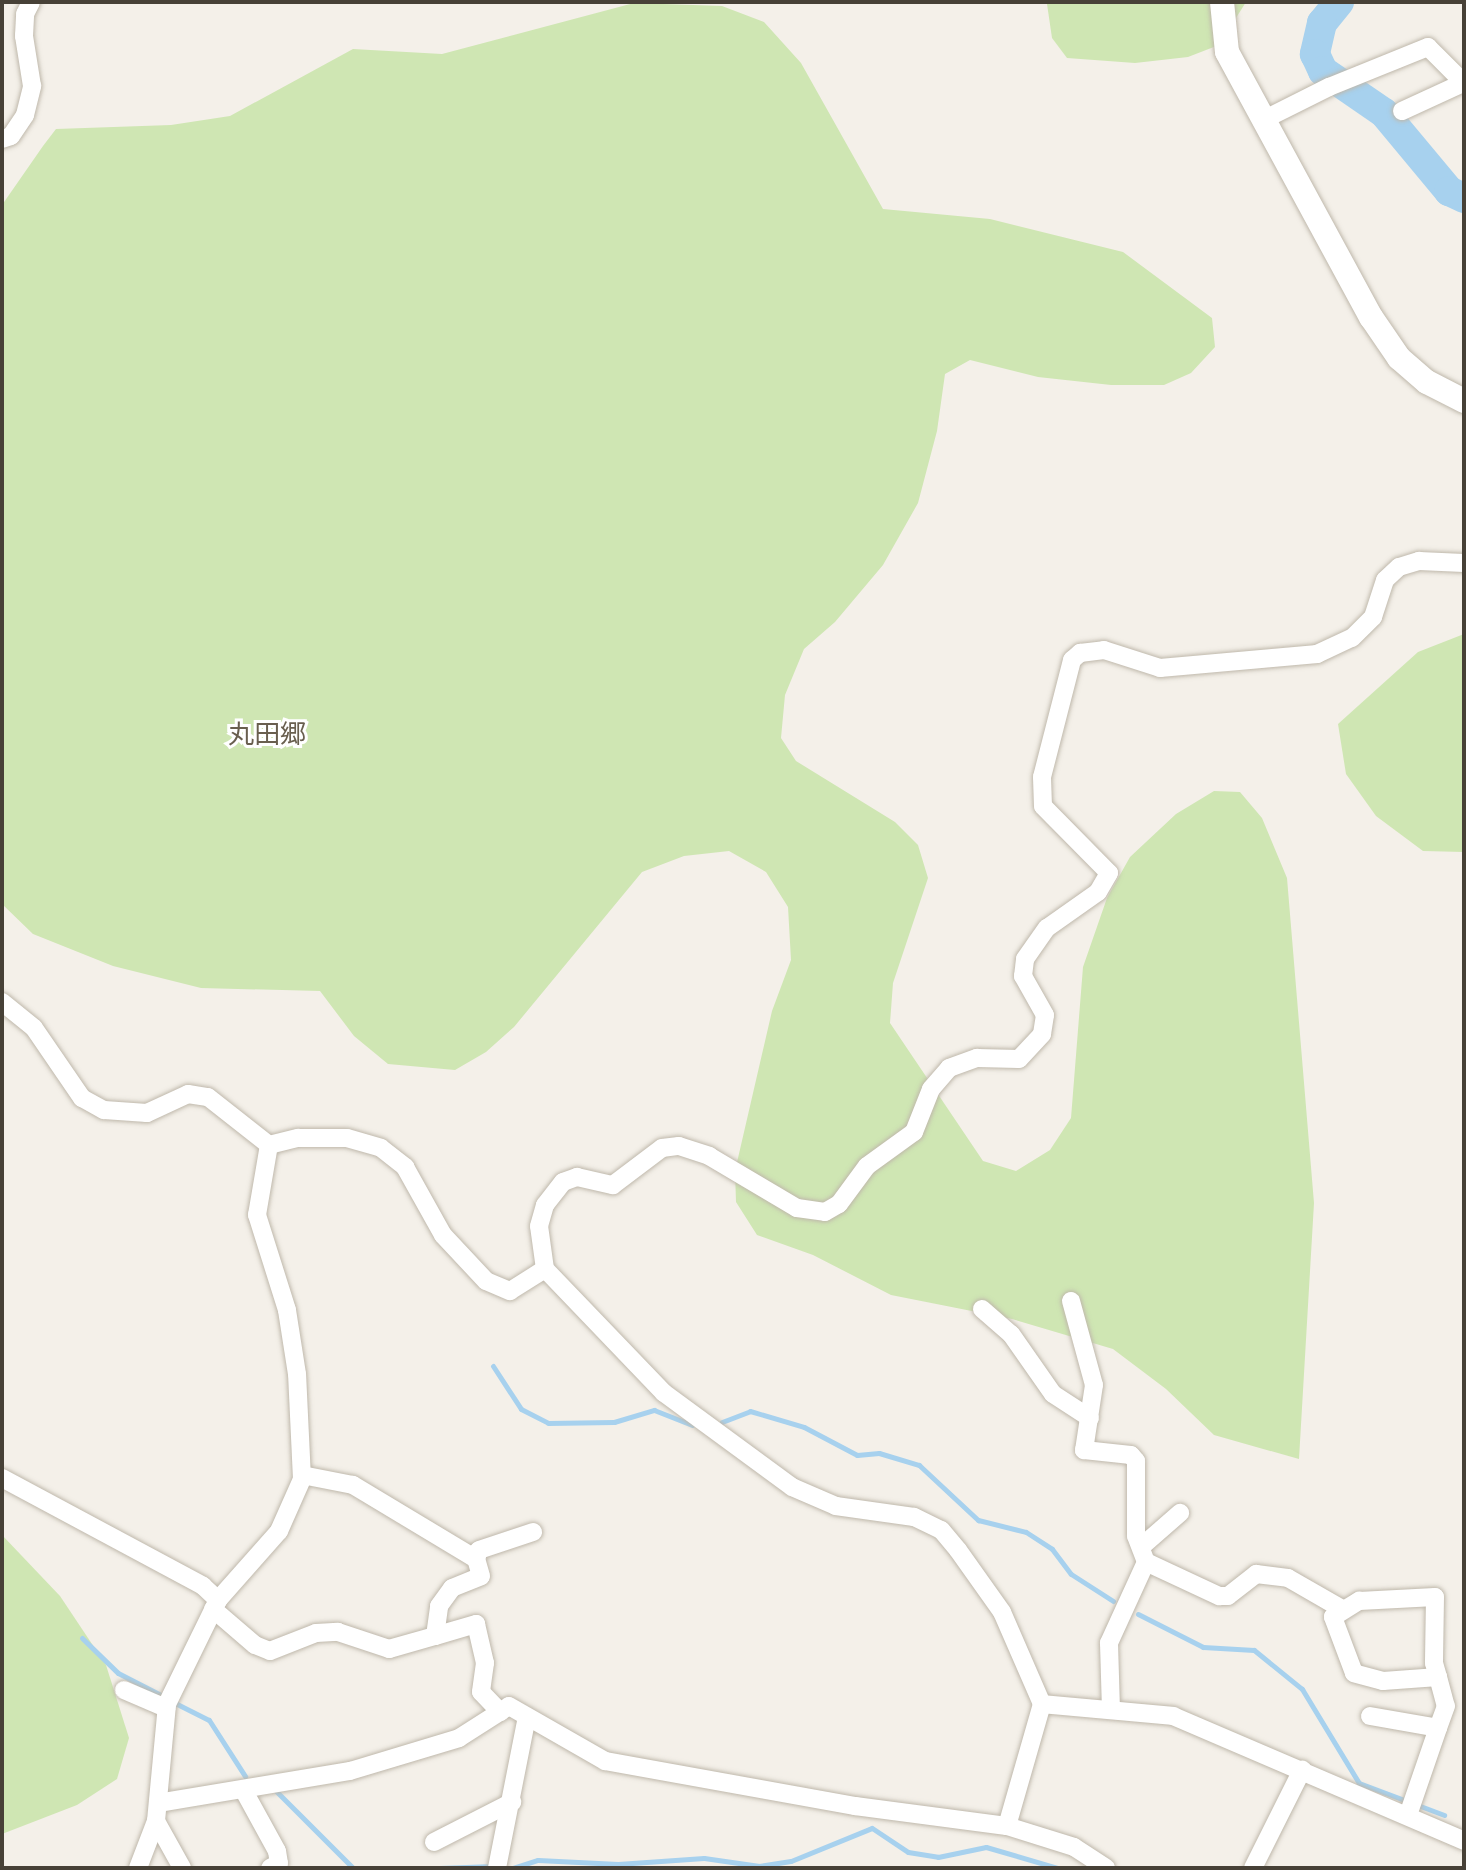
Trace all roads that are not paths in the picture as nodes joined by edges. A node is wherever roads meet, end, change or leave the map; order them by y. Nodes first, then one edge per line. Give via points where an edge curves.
1 (31, 2) edge
2 (1222, 2) edge
3 (1463, 83) edge
4 (1402, 111) dead end
5 (1263, 120) junction
6 (2, 139) edge
7 (1464, 401) edge
8 (1464, 563) edge
9 (2, 1002) edge
10 (269, 1145) junction
11 (545, 1269) junction
12 (1071, 1301) dead end
13 (982, 1309) dead end
14 (1090, 1418) junction
15 (302, 1475) junction
16 (2, 1478) edge
17 (1180, 1513) dead end
18 (533, 1532) dead end
19 (1143, 1554) junction
20 (476, 1559) junction
21 (216, 1604) junction
22 (1342, 1609) junction
23 (435, 1636) junction
24 (1438, 1677) junction
25 (124, 1690) dead end
26 (168, 1703) junction
27 (1042, 1704) junction
28 (1111, 1710) junction
29 (500, 1712) junction
30 (1370, 1716) dead end
31 (527, 1717) junction
32 (1438, 1728) junction
33 (1302, 1770) junction
34 (244, 1791) junction
35 (512, 1802) junction
36 (1412, 1807) junction
37 (157, 1812) junction
38 (1007, 1826) junction
39 (1464, 1841) edge
40 (434, 1842) dead end
41 (281, 1862) edge
42 (498, 1864) edge
43 (138, 1868) edge
44 (182, 1868) edge
45 (1106, 1868) edge
46 (1253, 1868) edge

1 - 6 street via 24,36 32,86 25,115 11,136
2 - 5 street via 1227,52
3 - 4 street
3 - 5 street via 1428,47
5 - 7 street via 1399,358 1427,382
8 - 11 street via 1419,561 1399,567 1385,580 1373,617 1352,638 1317,654 1160,668 1104,650 1080,653 1072,660 1042,777 1043,806 1109,873 1098,892 1047,928 1025,959 1023,976 1045,1015 1042,1034 1031,1051 1019,1059 977,1058 949,1068 931,1089 914,1132 867,1166 839,1204 825,1212 797,1208 709,1156 679,1146 662,1148 613,1185 577,1177 563,1182 545,1205 539,1226
9 - 10 street via 34,1028 82,1098 104,1110 147,1113 188,1094 208,1097
10 - 11 street via 298,1138 347,1138 381,1148 405,1167 443,1235 486,1281 510,1291
10 - 15 street via 257,1215 289,1323
11 - 27 street via 664,1393 747,1459 836,1506 914,1517 941,1530 1002,1612
12 - 14 street via 1090,1358
13 - 14 street via 1011,1334 1053,1394
14 - 19 street via 1084,1450 1131,1455 1136,1461
15 - 20 street via 353,1485
15 - 21 street via 279,1531
16 - 21 street via 203,1586
17 - 19 street
18 - 20 street via 479,1550
19 - 22 street via 1219,1596 1228,1596 1256,1574 1288,1578
19 - 28 street via 1109,1643
20 - 23 street via 481,1576 452,1588 439,1606
21 - 23 street via 255,1645 270,1651 316,1633 338,1632 389,1649
21 - 26 street
22 - 24 street via 1333,1617 1354,1673 1383,1681
22 - 24 street via 1359,1601 1435,1597
23 - 29 street via 476,1624 485,1663 481,1692
24 - 32 street via 1446,1706
25 - 26 street
26 - 37 street
27 - 28 street
27 - 38 street
28 - 33 street via 1173,1716
29 - 31 street via 509,1706
29 - 34 street via 459,1738 350,1771
30 - 32 street
31 - 35 street
31 - 38 street via 605,1761 855,1806
32 - 36 street
33 - 36 street
33 - 46 street
34 - 37 street
34 - 41 street
35 - 40 street
35 - 42 street
36 - 39 street
37 - 43 street
37 - 44 street
38 - 45 street via 1074,1847

